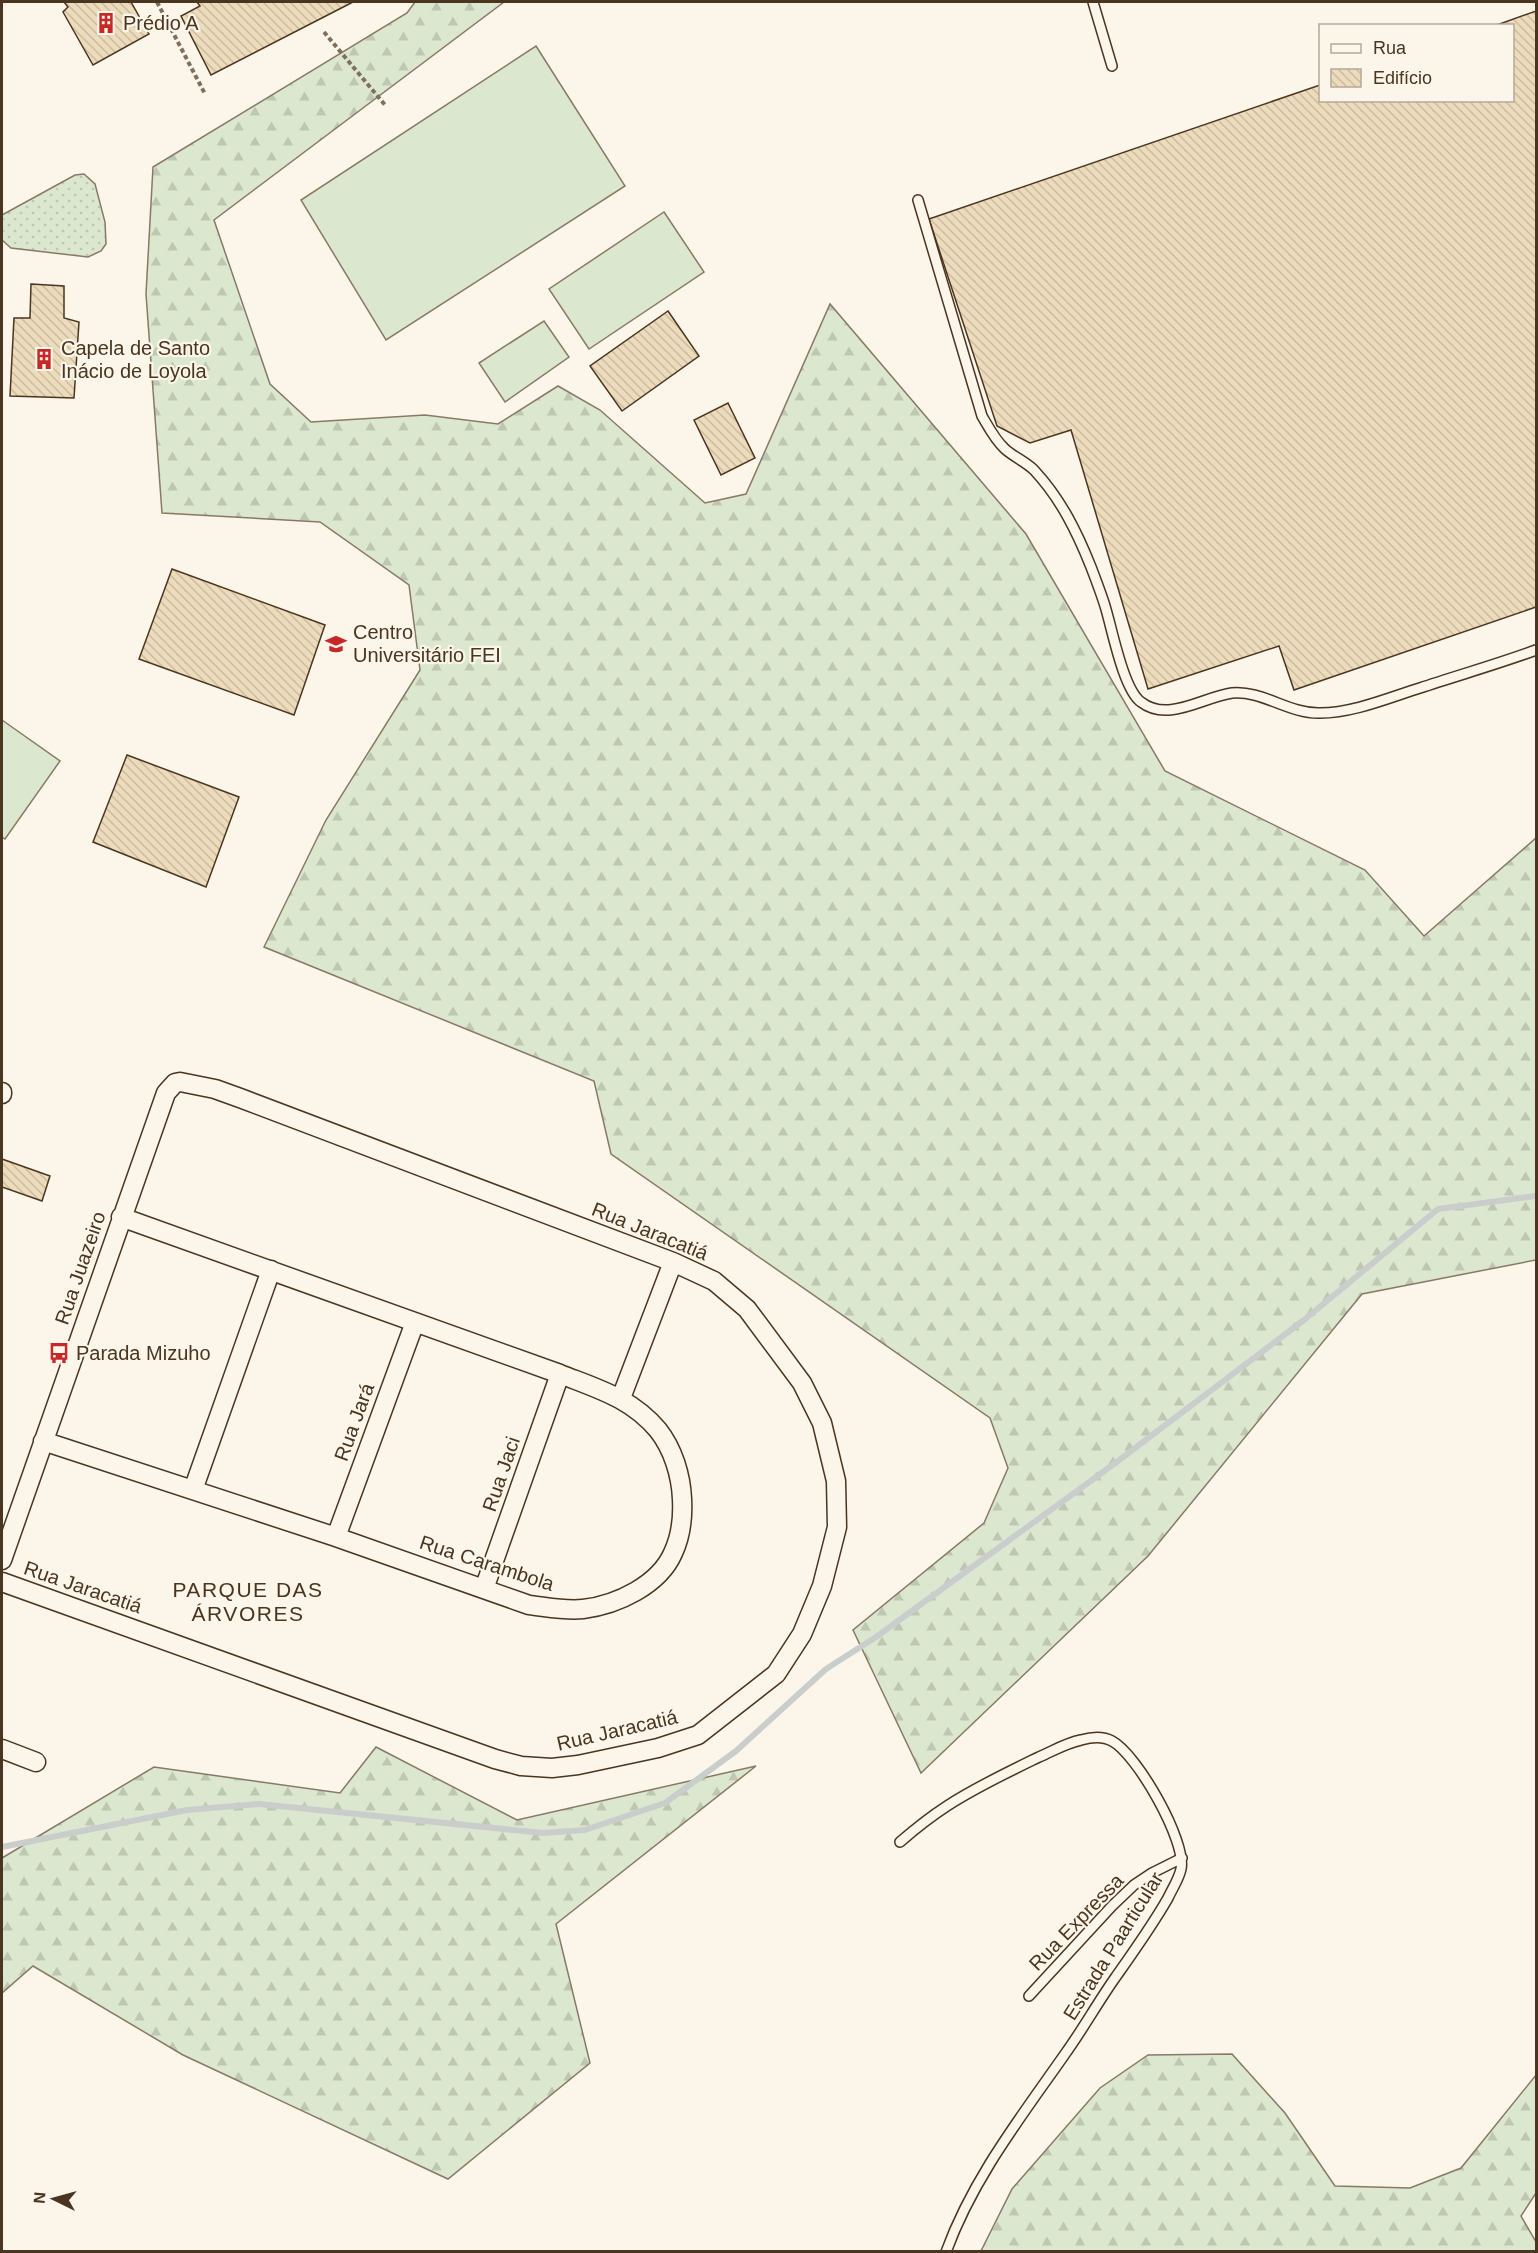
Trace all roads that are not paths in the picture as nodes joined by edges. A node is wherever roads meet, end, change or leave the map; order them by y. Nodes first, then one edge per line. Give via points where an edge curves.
1 (1093, 2) edge
2 (1112, 66) dead end
3 (918, 200) dead end
4 (1536, 650) edge
5 (173, 1087) joint
6 (121, 1217) junction
7 (673, 1262) junction
8 (271, 1270) junction
9 (415, 1322) junction
10 (560, 1374) junction
11 (621, 1398) junction
12 (43, 1441) junction
13 (193, 1490) junction
14 (336, 1537) junction
15 (2, 1560) edge
16 (2, 1582) edge
17 (484, 1589) junction
18 (2, 1749) edge
19 (36, 1762) dead end
20 (900, 1842) dead end
21 (1182, 1858) junction
22 (1029, 1996) dead end
23 (946, 2252) edge

1 - 2 lane
3 - 4 lane via 982,416 996,440 1032,467 1046,483 1075,527 1105,604 1126,678 1140,702 1165,710 1245,693 1302,712 1336,712
5 - 6 street, Rua Juazeiro
5 - 7 street, Rua Jaracatiá via 214,1089 240,1098
6 - 8 street, Rua Carambola
6 - 12 street, Rua Juazeiro
7 - 11 street
7 - 16 street, Rua Jaracatiá via 714,1281 747,1309 777,1348 802,1383 822,1423 836,1480 837,1527 822,1586 802,1634 776,1674 698,1735 578,1765 521,1766 447,1743
8 - 9 street, Rua Carambola
8 - 13 street
9 - 10 street, Rua Carambola
9 - 14 street, Rua Jará
10 - 11 street, Rua Carambola
10 - 17 street, Rua Jaci
11 - 17 street, Rua Carambola via 657,1429 677,1467 682,1510 673,1554 649,1582 630,1594 583,1609 529,1605
12 - 13 street, Rua Carambola
12 - 15 street, Rua Juazeiro
13 - 14 street, Rua Carambola
14 - 17 street, Rua Carambola
18 - 19 street
20 - 21 lane, Estrada Paarticular via 947,1806 986,1784 1063,1746 1097,1737 1111,1740 1135,1762 1171,1827
21 - 22 lane, Rua Expressa via 1134,1885
21 - 23 lane, Estrada Paarticular via 1181,1870 1157,1917 1005,2137 956,2224

